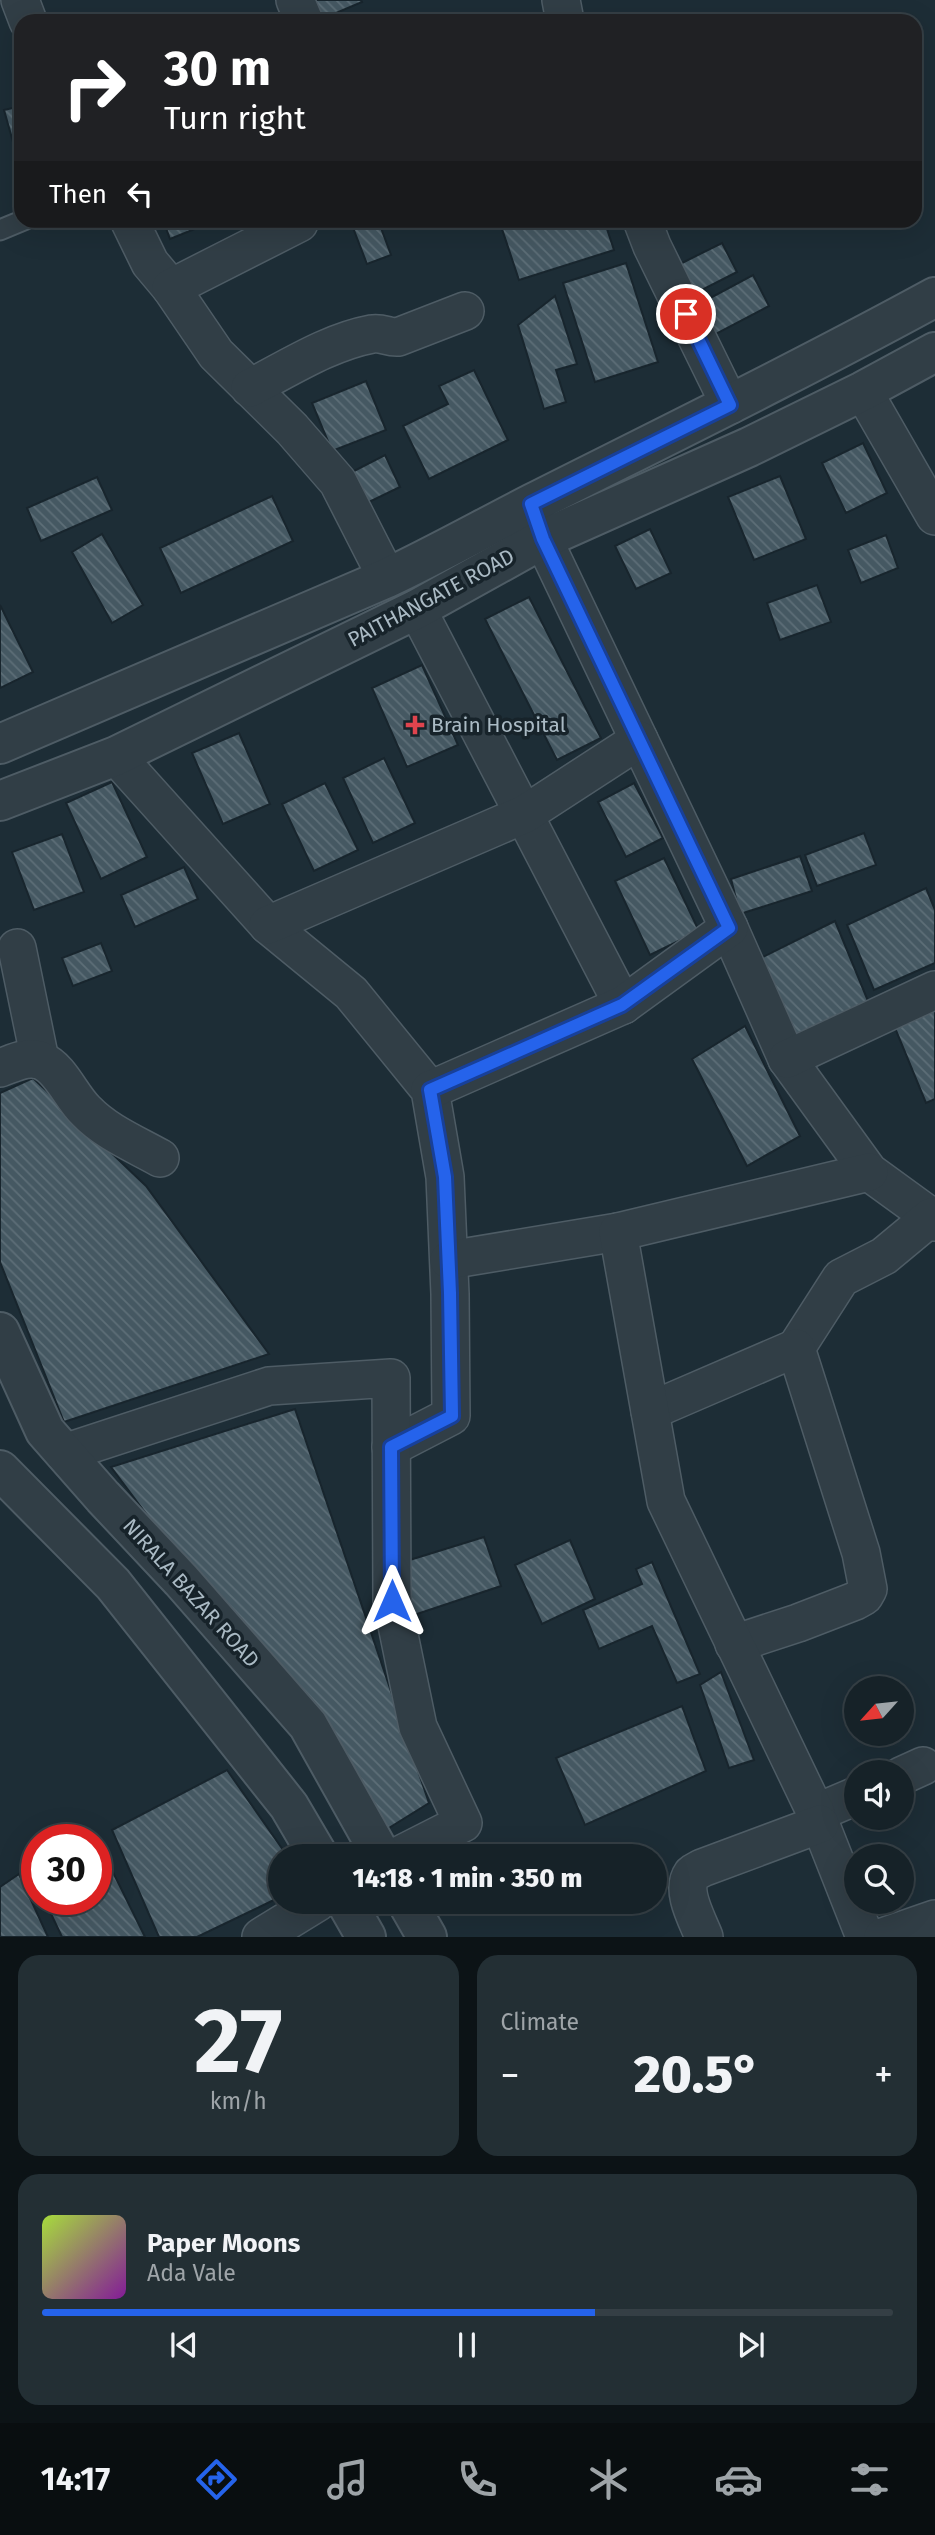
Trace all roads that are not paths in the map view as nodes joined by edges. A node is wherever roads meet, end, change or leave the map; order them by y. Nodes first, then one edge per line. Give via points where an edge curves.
1 (134, 228) edge
2 (289, 228) edge
3 (645, 228) edge
4 (171, 288) junction
5 (935, 297) edge
6 (465, 311) dead end
7 (935, 352) edge
8 (250, 388) junction
9 (863, 391) junction
10 (730, 405) junction
11 (935, 516) edge
12 (537, 522) junction
13 (387, 578) junction
14 (417, 609) junction
15 (639, 740) junction
16 (0, 744) edge
17 (116, 756) junction
18 (0, 801) edge
19 (524, 814) junction
20 (268, 925) junction
21 (729, 928) junction
22 (17, 948) dead end
23 (935, 990) edge
24 (622, 1005) junction
25 (788, 1059) junction
26 (40, 1060) junction
27 (0, 1068) edge
28 (430, 1090) junction
29 (160, 1158) dead end
30 (869, 1172) junction
31 (934, 1218) edge
32 (618, 1232) junction
33 (449, 1260) junction
34 (0, 1332) edge
35 (796, 1348) junction
36 (650, 1411) junction
37 (391, 1447) junction
38 (64, 1453) junction
39 (0, 1470) edge
40 (734, 1644) junction
41 (844, 1803) edge
42 (818, 1818) junction
43 (311, 1844) edge
44 (375, 1844) edge
45 (422, 1844) edge
46 (298, 1914) edge
47 (353, 1914) edge
48 (414, 1914) edge
49 (935, 1919) edge
50 (261, 1937) edge
51 (366, 1937) edge
52 (427, 1937) edge
53 (704, 1937) edge
54 (865, 1937) edge
55 (883, 1937) edge

1 - 4 street via 150,263
2 - 4 street
3 - 10 street
4 - 8 street via 216,354
5 - 10 street, PAITHANGATE ROAD
6 - 8 street via 398,337 381,333 356,338
7 - 9 street, PAITHANGATE ROAD
8 - 13 street via 338,482
9 - 11 street
9 - 12 street, PAITHANGATE ROAD via 749,447
10 - 12 street, PAITHANGATE ROAD
12 - 13 street, PAITHANGATE ROAD
12 - 14 street, PAITHANGATE ROAD
12 - 15 street
13 - 16 street, PAITHANGATE ROAD
14 - 17 street, PAITHANGATE ROAD
14 - 19 street
15 - 19 street
15 - 21 street
17 - 18 street, PAITHANGATE ROAD
17 - 20 street
19 - 20 street
19 - 24 street
20 - 28 street via 351,993
21 - 24 street
21 - 25 street
22 - 26 street
23 - 25 street
24 - 28 street
25 - 30 street
26 - 27 street via 28,1058
26 - 29 street via 86,1111
28 - 33 street via 445,1177
30 - 31 street
30 - 32 street
31 - 35 street via 884,1256 841,1278
32 - 33 street
32 - 36 street
33 - 37 street via 452,1416
34 - 38 street, NIRALA BAZAR ROAD via 45,1431
35 - 36 street
35 - 40 street via 861,1553 868,1589 855,1601
36 - 40 street via 666,1501
37 - 38 street via 391,1378 270,1385
37 - 45 street via 392,1601 418,1727 463,1823
38 - 44 street, NIRALA BAZAR ROAD via 308,1726
39 - 43 street via 113,1584 289,1806
40 - 42 street
41 - 42 street
42 - 53 street via 692,1874 689,1898
42 - 54 street
46 - 50 street
47 - 51 street
48 - 52 street
49 - 55 street

